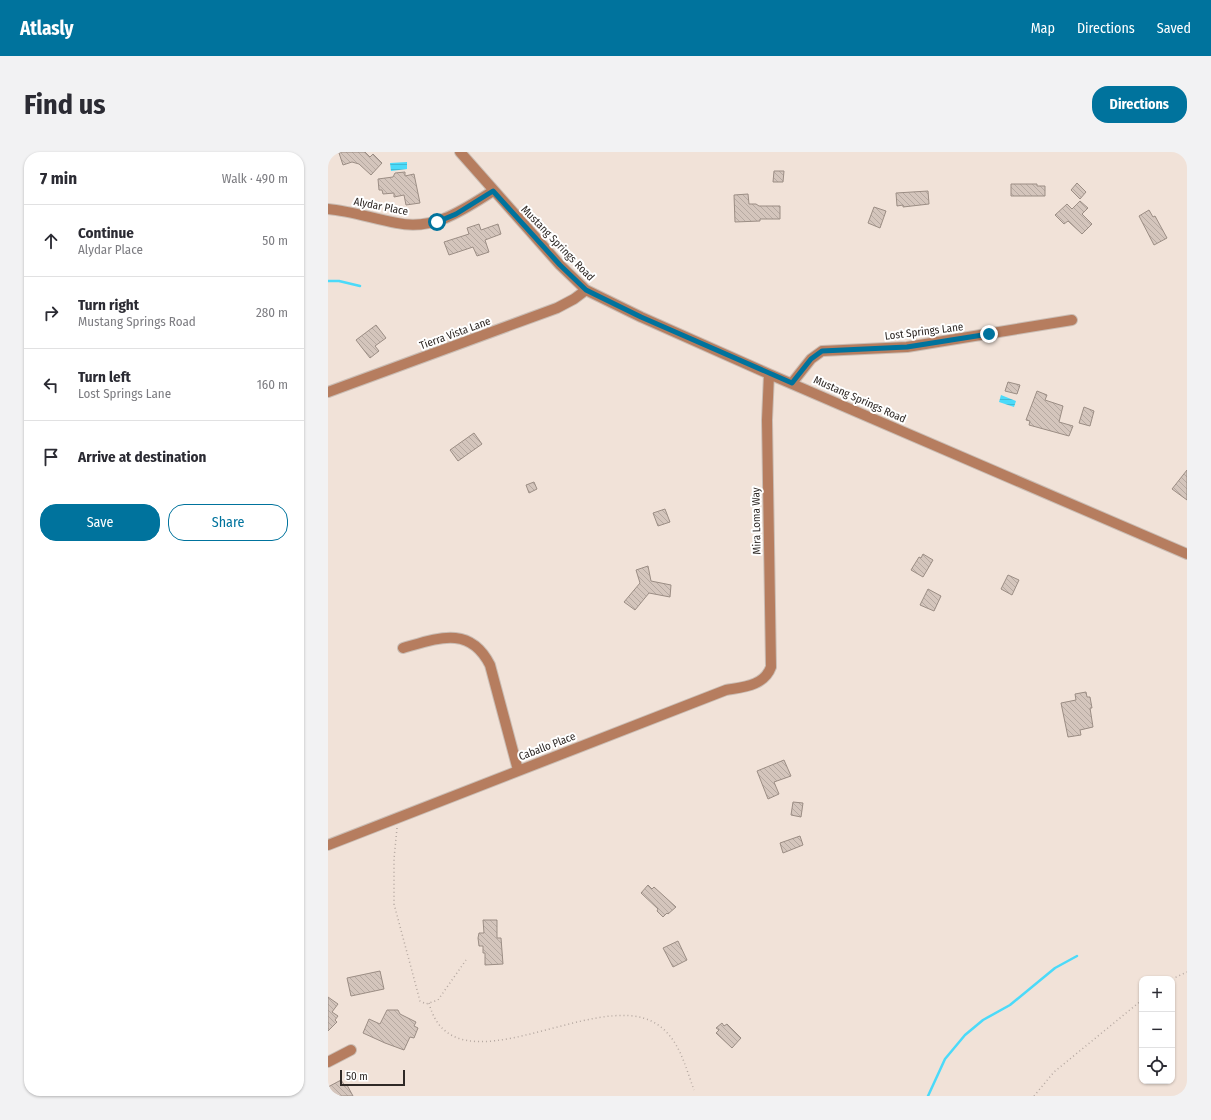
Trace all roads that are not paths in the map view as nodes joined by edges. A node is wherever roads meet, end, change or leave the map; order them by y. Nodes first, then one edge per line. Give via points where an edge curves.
1 (460, 152) edge
2 (493, 191) junction
3 (328, 209) edge
4 (586, 290) junction
5 (1072, 320) dead end
6 (769, 374) junction
7 (792, 383) junction
8 (328, 392) edge
9 (1187, 554) edge
10 (403, 648) dead end
11 (771, 667) joint
12 (518, 770) junction
13 (328, 845) edge
14 (351, 1050) dead end
15 (328, 1062) edge

1 - 2 street, Mustang Springs Road
2 - 3 street, Alydar Place via 456,214 437,222 421,224 399,224
2 - 4 street, Mustang Springs Road
4 - 6 street, Mustang Springs Road
4 - 8 street, Tierra Vista Lane via 557,308
5 - 7 street, Lost Springs Lane via 907,347 822,351 811,359
6 - 7 street, Mustang Springs Road
6 - 11 street, Mira Loma Way via 767,420
7 - 9 street, Mustang Springs Road
10 - 12 street via 450,637 469,640 477,645 490,665
11 - 12 street, Caballo Place via 768,674 756,684 726,690
12 - 13 street, Caballo Place
14 - 15 street

